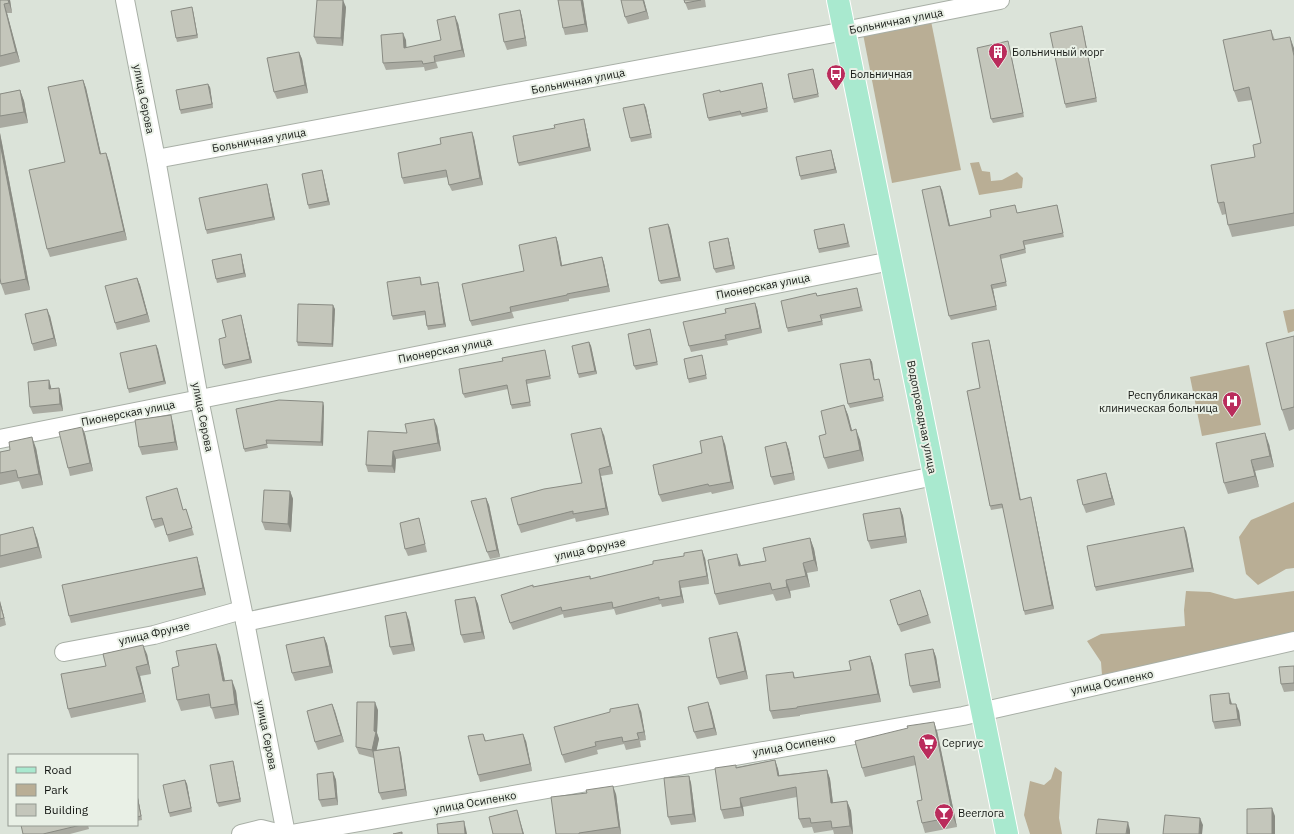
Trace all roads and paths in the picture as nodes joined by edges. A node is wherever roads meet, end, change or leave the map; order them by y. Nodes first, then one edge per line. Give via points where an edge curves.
1 (125, 0) edge
2 (838, 0) edge
3 (1000, 0) edge
4 (844, 32) junction
5 (156, 159) junction
6 (891, 261) junction
7 (199, 399) junction
8 (0, 439) edge
9 (934, 476) junction
10 (244, 616) junction
11 (1294, 641) edge
12 (64, 652) dead end
13 (982, 712) junction
14 (241, 834) edge
15 (281, 834) edge
16 (286, 834) edge
17 (292, 834) edge
18 (1006, 834) edge

1 - 5 street, улица Серова
2 - 4 main road, Водопроводная улица
3 - 4 street, Больничная улица
4 - 5 street, Больничная улица
4 - 6 main road, Водопроводная улица
5 - 7 street, улица Серова
6 - 7 street, Пионерская улица
6 - 9 main road, Водопроводная улица
7 - 8 street, Пионерская улица
7 - 10 street, улица Серова
9 - 10 street, улица Фрунзе
9 - 13 main road, Водопроводная улица
10 - 12 street, улица Фрунзе
10 - 16 street, улица Серова
11 - 13 street, улица Осипенко
13 - 17 street, улица Осипенко
13 - 18 main road, Водопроводная улица
14 - 15 street via 261,830

